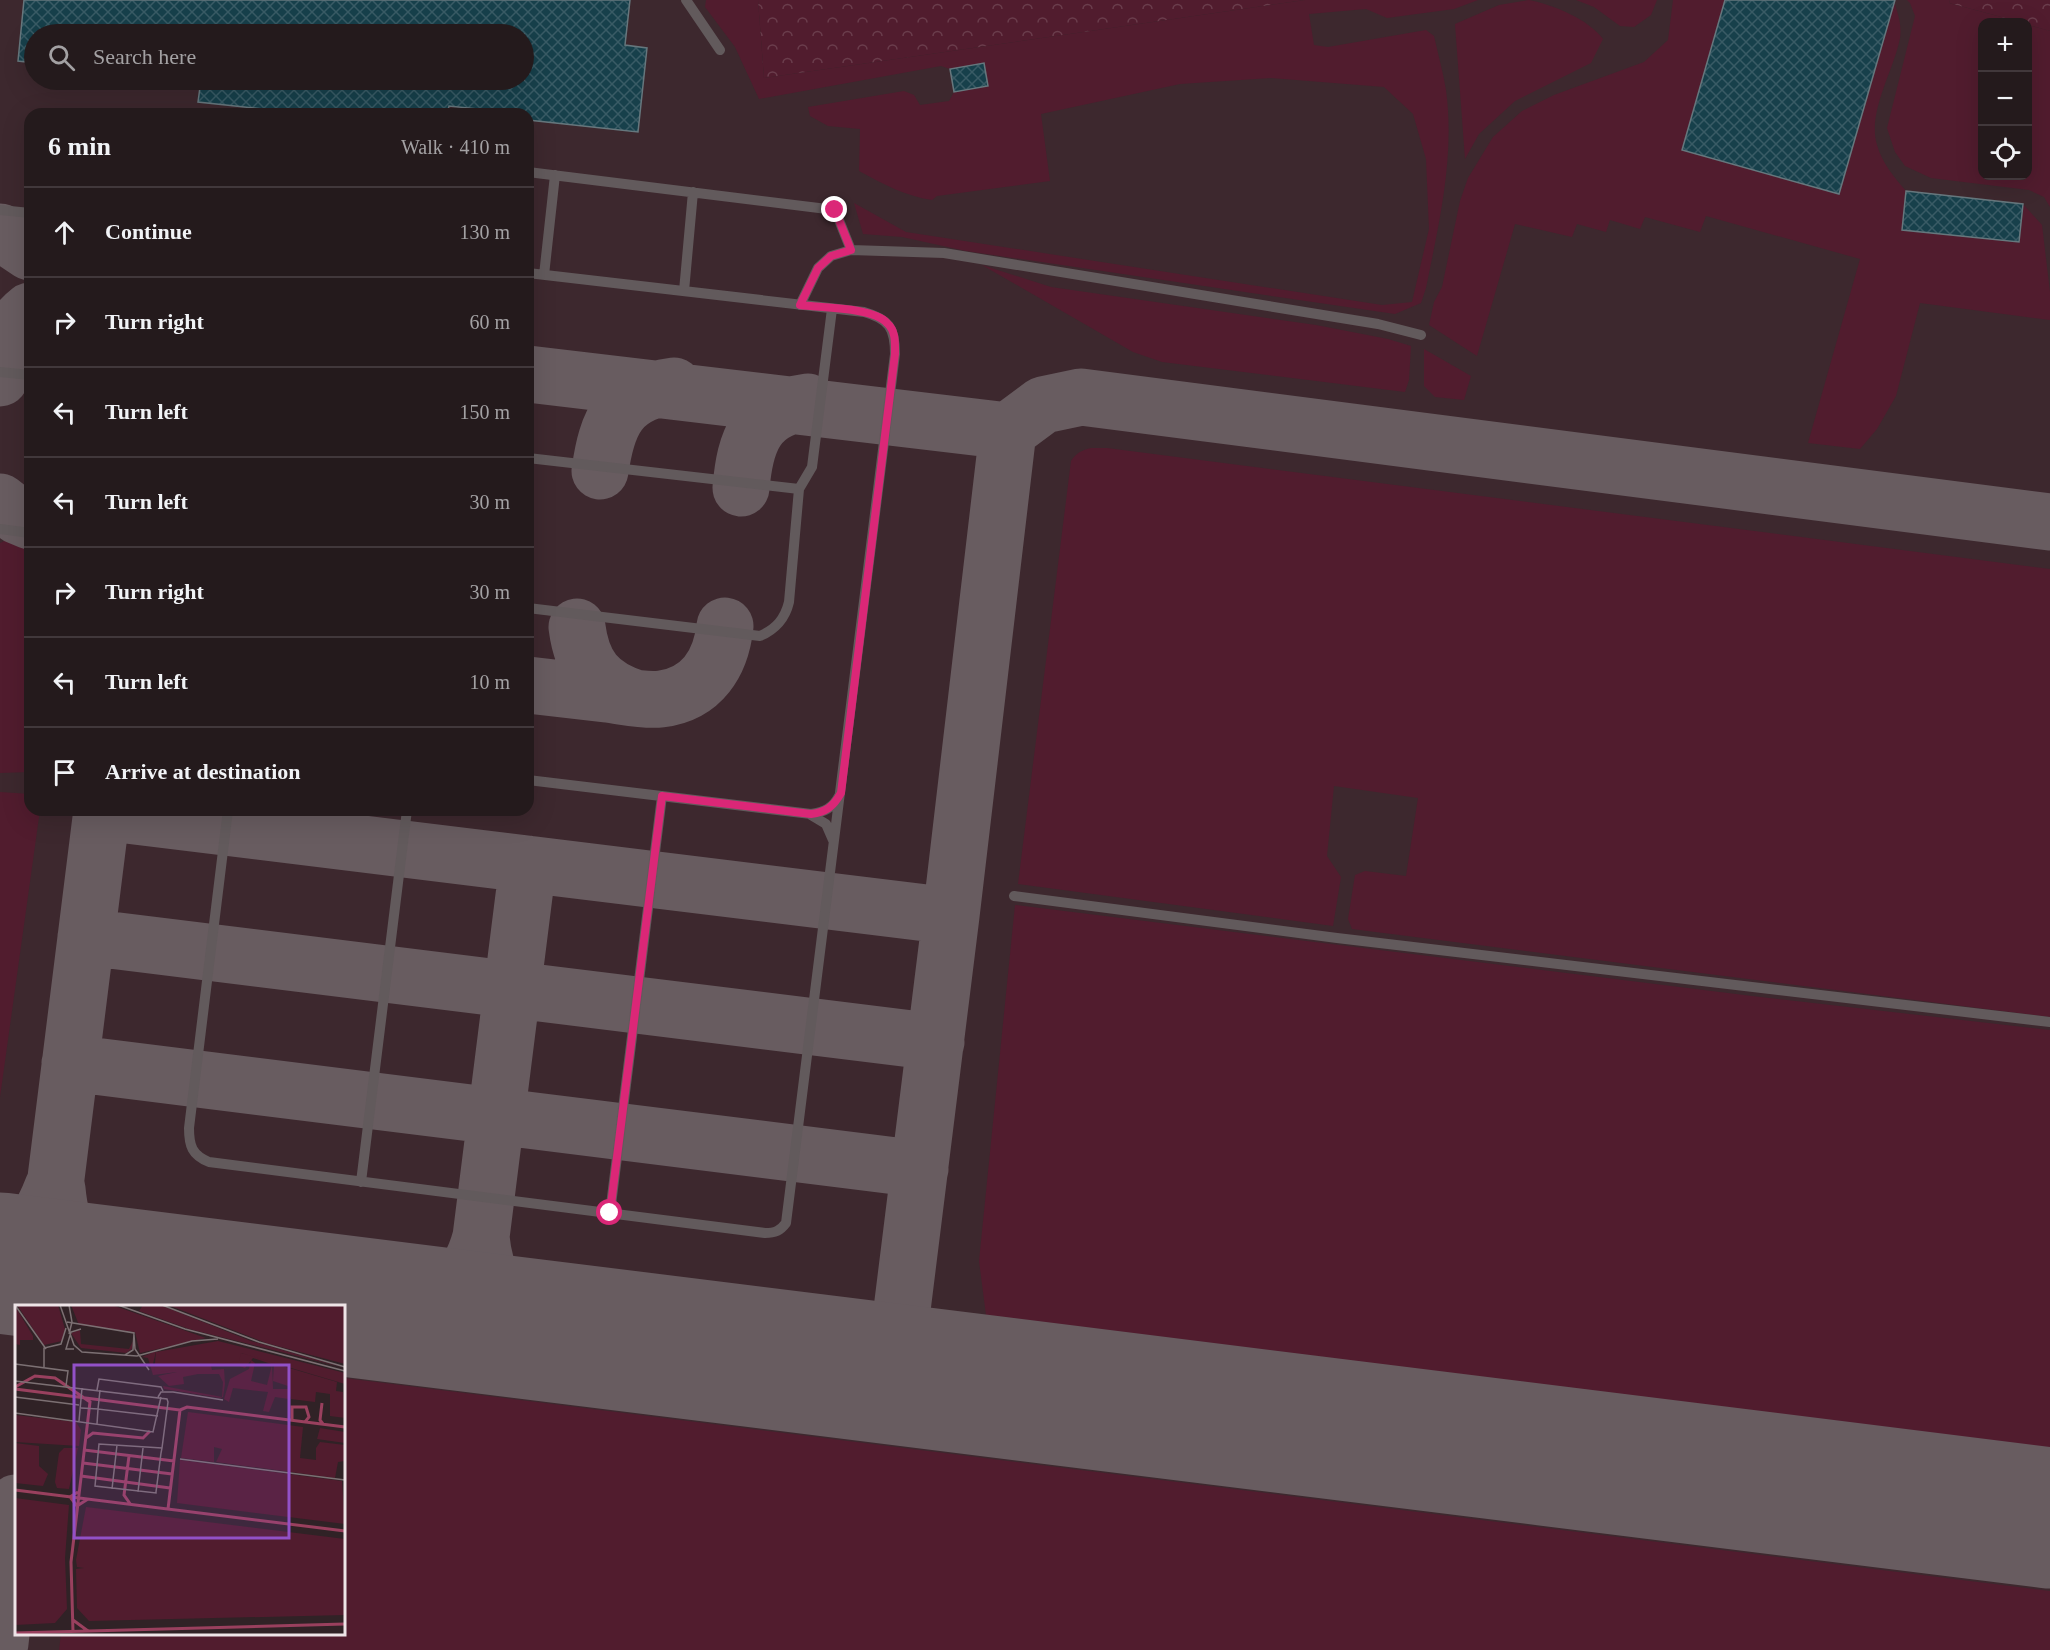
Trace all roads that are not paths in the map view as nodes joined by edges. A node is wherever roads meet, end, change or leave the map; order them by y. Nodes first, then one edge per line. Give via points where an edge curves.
1 (686, 0) edge
2 (720, 50) dead end
3 (534, 172) edge
4 (555, 175) junction
5 (693, 192) junction
6 (0, 210) edge
7 (24, 212) edge
8 (851, 250) junction
9 (534, 274) edge
10 (544, 275) junction
11 (684, 291) junction
12 (800, 305) junction
13 (832, 309) junction
14 (1421, 335) dead end
15 (0, 372) edge
16 (24, 374) edge
17 (534, 459) edge
18 (799, 489) junction
19 (0, 529) edge
20 (24, 532) edge
21 (534, 609) edge
22 (534, 781) edge
23 (841, 793) junction
24 (662, 796) junction
25 (811, 814) junction
26 (227, 816) edge
27 (406, 816) edge
28 (834, 842) junction
29 (1014, 896) dead end
30 (2050, 1022) edge
31 (362, 1182) junction
32 (610, 1213) junction

1 - 2 lane
3 - 4 lane
4 - 5 lane
4 - 10 lane
5 - 8 lane via 835,210
5 - 11 lane
6 - 7 lane
8 - 12 lane via 831,256 818,268
8 - 14 lane via 945,253 1378,324
9 - 10 lane
10 - 11 lane
11 - 12 lane
12 - 13 lane
13 - 18 lane via 812,467
13 - 23 lane via 877,316 888,323 895,336
15 - 16 lane
17 - 18 lane
18 - 21 lane via 787,613 771,631 760,636
19 - 20 lane
22 - 24 lane
23 - 25 lane via 827,810
23 - 28 lane
24 - 25 lane
24 - 32 lane
25 - 28 lane via 826,824
26 - 31 lane via 189,1128 192,1148 199,1158 209,1162
27 - 31 lane
28 - 32 lane via 786,1223 780,1230 765,1233
29 - 30 lane
31 - 32 lane

